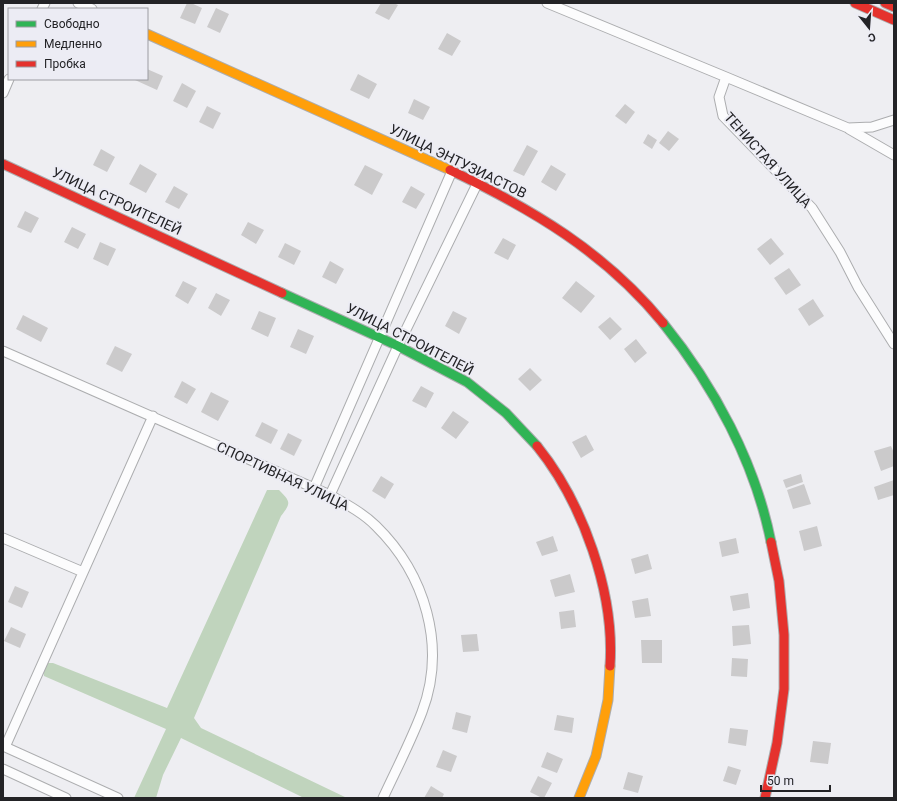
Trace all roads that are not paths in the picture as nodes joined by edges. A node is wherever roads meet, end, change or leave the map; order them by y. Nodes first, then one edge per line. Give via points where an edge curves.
1 (78, 3) edge
2 (547, 3) edge
3 (855, 3) edge
4 (885, 3) edge
5 (894, 7) edge
6 (90, 8) edge
7 (894, 20) edge
8 (148, 34) edge
9 (726, 77) junction
10 (9, 80) edge
11 (3, 93) edge
12 (894, 120) edge
13 (848, 128) junction
14 (894, 155) edge
15 (3, 164) edge
16 (452, 171) junction
17 (478, 182) junction
18 (380, 338) junction
19 (894, 344) edge
20 (398, 346) junction
21 (3, 351) edge
22 (153, 416) junction
23 (314, 488) junction
24 (330, 495) junction
25 (3, 538) edge
26 (83, 572) junction
27 (4, 747) edge
28 (3, 770) edge
29 (66, 798) edge
30 (118, 798) edge
31 (383, 798) edge
32 (579, 798) edge
33 (765, 798) edge

1 - 6 street
2 - 9 street
3 - 7 street
4 - 5 street
8 - 16 street, УЛИЦА ЭНТУЗИАСТОВ
9 - 13 street
9 - 19 street, ТЕНИСТАЯ УЛИЦА via 719,97 723,116 812,208
10 - 11 street
12 - 13 street via 872,128
13 - 14 street
15 - 18 street, УЛИЦА СТРОИТЕЛЕЙ
16 - 17 street, УЛИЦА ЭНТУЗИАСТОВ
16 - 18 street
17 - 20 street
17 - 33 street, УЛИЦА ЭНТУЗИАСТОВ via 564,232 636,293 689,356 721,408 746,460 766,517 776,556 785,630 781,726
18 - 20 street, УЛИЦА СТРОИТЕЛЕЙ
18 - 23 street
20 - 24 street
20 - 32 street, УЛИЦА СТРОИТЕЛЕЙ via 467,382 506,413 542,454 564,486 584,526 599,568 608,613 611,656 608,700 596,756
21 - 22 street, СПОРТИВНАЯ УЛИЦА
22 - 23 street, СПОРТИВНАЯ УЛИЦА
22 - 26 street
23 - 24 street, СПОРТИВНАЯ УЛИЦА
24 - 31 street, СПОРТИВНАЯ УЛИЦА via 375,525 400,554 418,586 428,619 432,650 430,680 422,712
25 - 26 street
26 - 27 street
27 - 30 street
28 - 29 street

